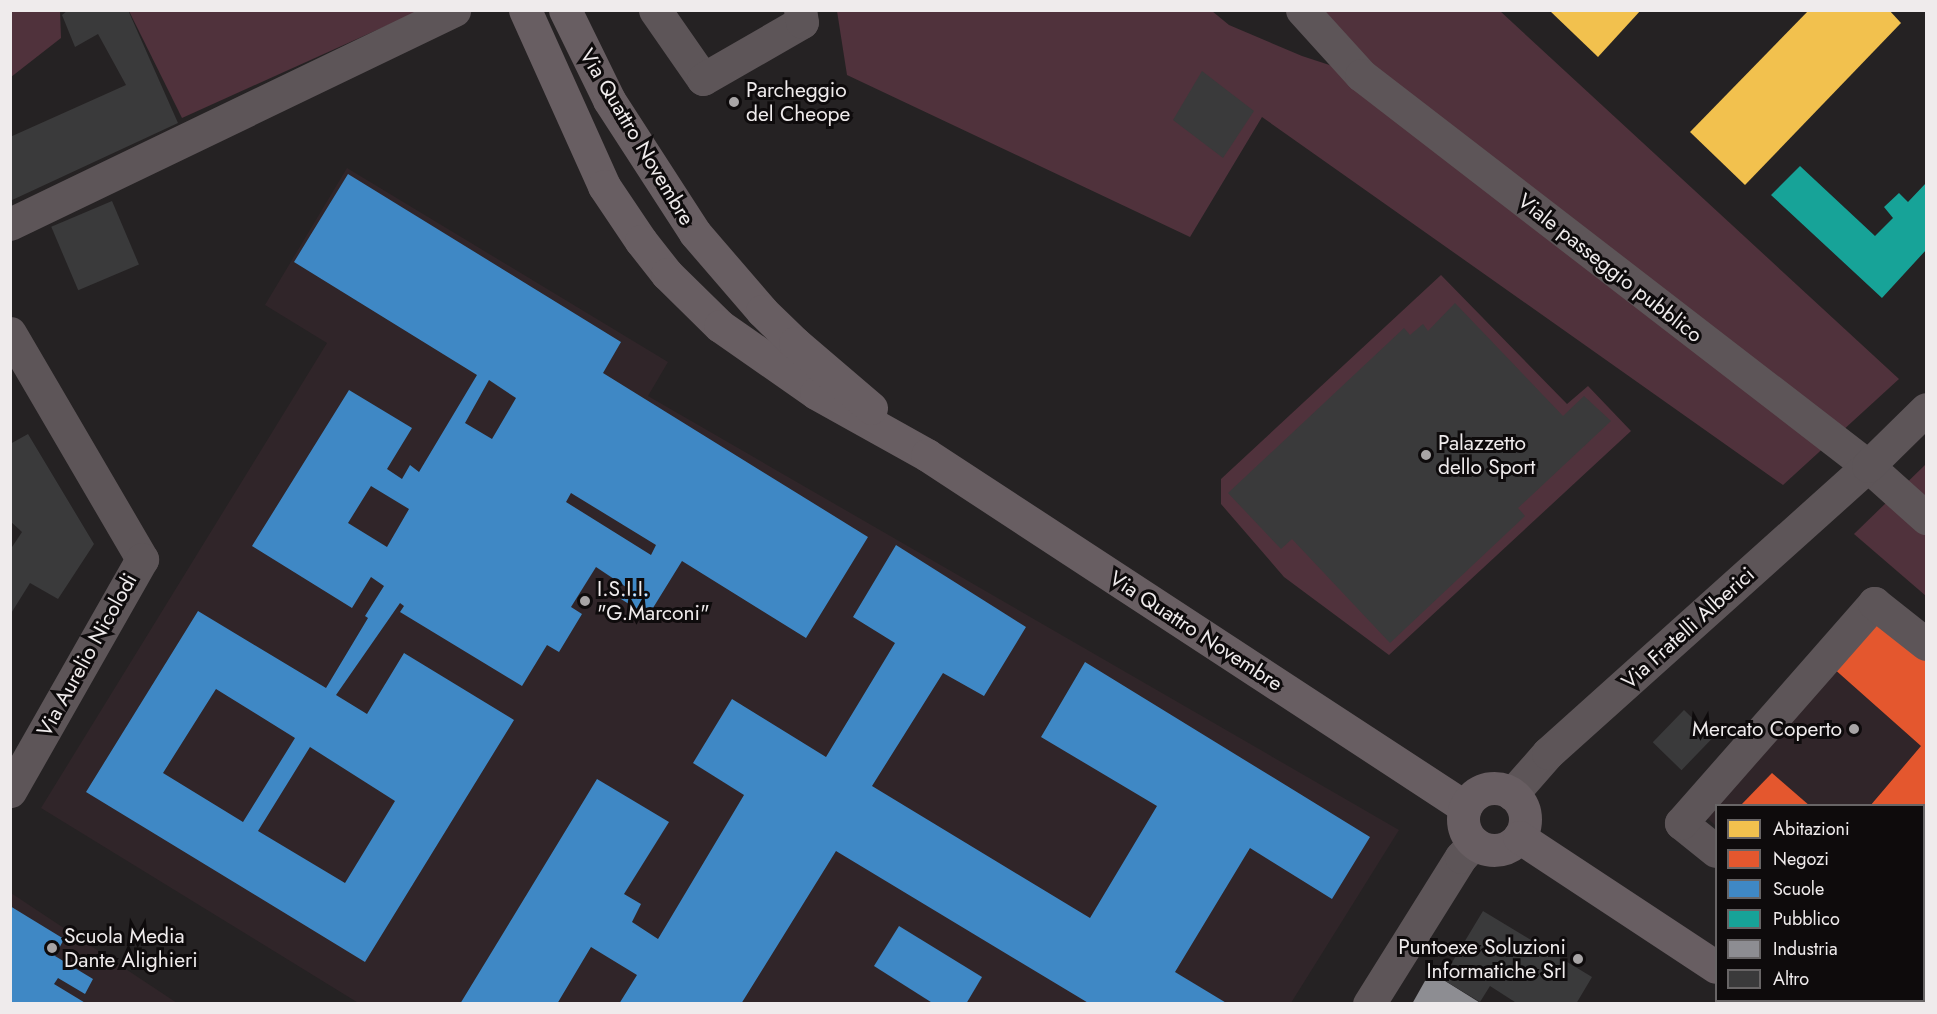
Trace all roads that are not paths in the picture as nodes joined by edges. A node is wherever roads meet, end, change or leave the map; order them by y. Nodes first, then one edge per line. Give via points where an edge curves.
1 (454, 10) edge
2 (525, 10) edge
3 (544, 10) edge
4 (565, 10) edge
5 (655, 10) edge
6 (800, 10) edge
7 (1302, 10) edge
8 (10, 224) edge
9 (695, 233) junction
10 (10, 333) edge
11 (1926, 409) edge
12 (927, 455) junction
13 (1868, 466) junction
14 (1926, 518) edge
15 (1926, 644) edge
16 (10, 791) edge
17 (1512, 794) junction
18 (1465, 807) junction
19 (1519, 837) junction
20 (1474, 843) junction
21 (1715, 850) edge
22 (1715, 966) edge
23 (1369, 1004) edge

1 - 8 street
2 - 12 main road, Via Quattro Novembre via 604,186 675,282 720,326 764,359
3 - 9 main road via 585,96 628,170 652,200
4 - 9 main road, Via Quattro Novembre via 609,100
5 - 6 street via 703,79 802,22
7 - 13 street, Viale passeggio pubblico via 1361,75
9 - 12 main road, Via Quattro Novembre via 795,343
10 - 16 street, Via Aurelio Nicolodi via 141,559
11 - 13 street, Via Fratelli Alberici
12 - 18 main road, Via Quattro Novembre
13 - 14 street, Viale passeggio pubblico
13 - 17 street, Via Fratelli Alberici via 1548,753
15 - 21 street via 1874,603 1681,823
17 - 18 main road via 1486,789
17 - 19 main road via 1525,819
18 - 20 main road via 1464,826
19 - 20 main road via 1512,844 1493,850
19 - 22 main road
20 - 23 street via 1461,857

